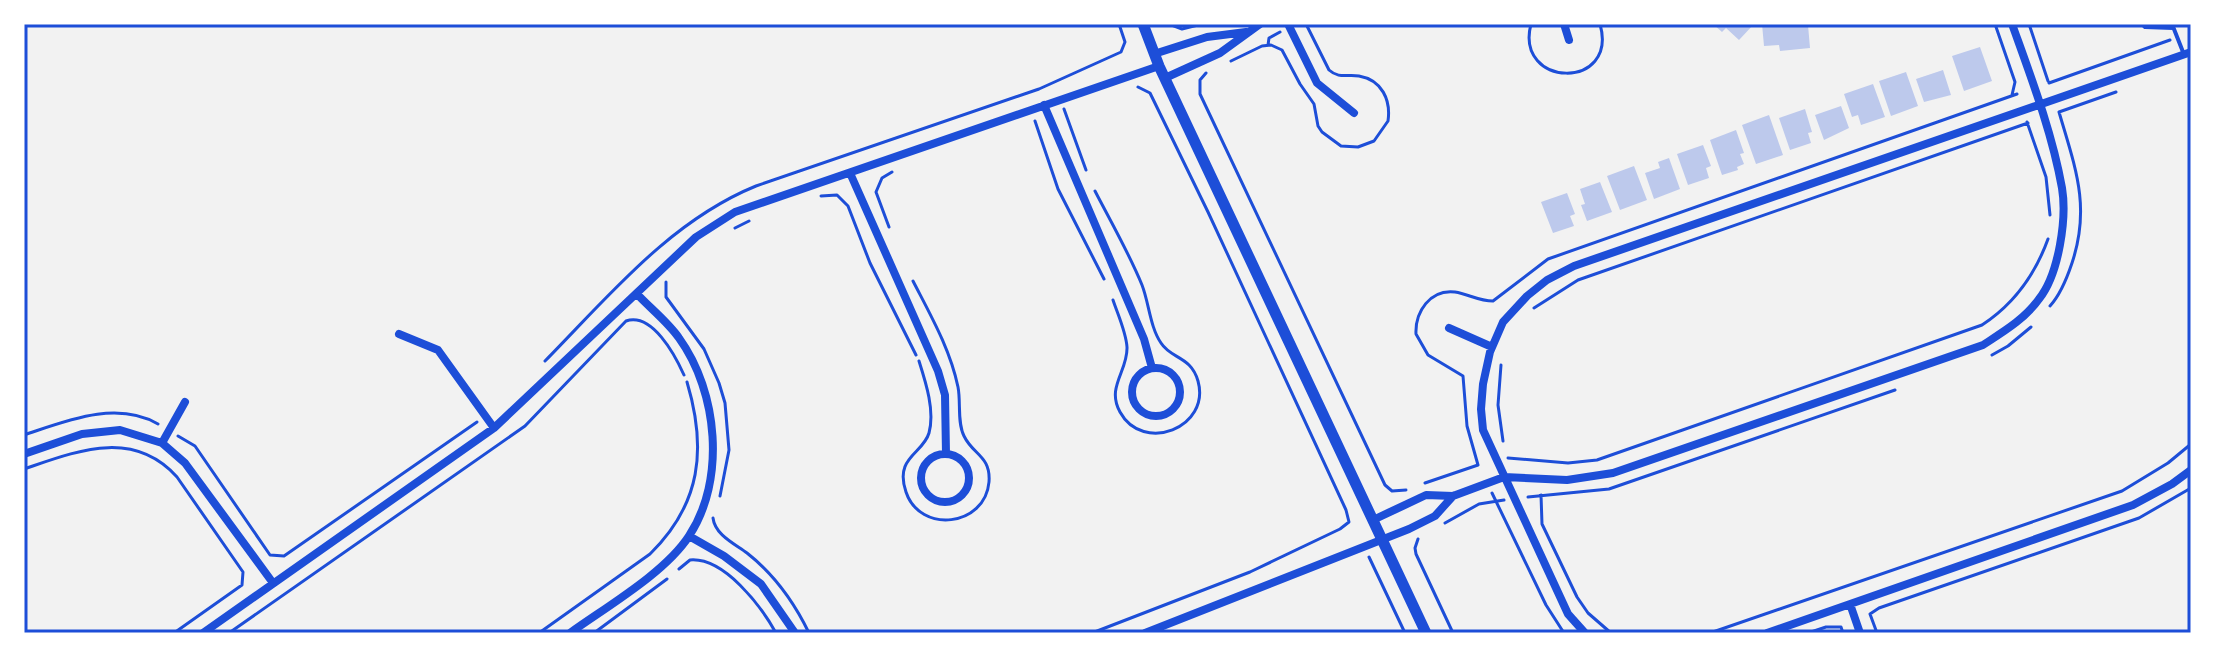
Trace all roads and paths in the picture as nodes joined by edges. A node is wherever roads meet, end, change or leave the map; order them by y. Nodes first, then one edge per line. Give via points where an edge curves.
1 (1119, 24) edge
2 (1143, 24) edge
3 (1169, 24) edge
4 (1202, 24) edge
5 (1260, 24) edge
6 (1288, 24) edge
7 (1306, 24) edge
8 (1531, 24) edge
9 (1564, 24) edge
10 (1600, 24) edge
11 (1995, 24) edge
12 (2012, 24) edge
13 (2029, 24) edge
14 (2142, 24) edge
15 (2173, 26) edge
16 (1177, 28) junction
17 (1247, 32) junction
18 (1176, 36) dead end
19 (2177, 37) junction
20 (1569, 40) dead end
21 (1124, 48) junction
22 (1130, 53) dead end
23 (2187, 53) edge
24 (1154, 54) junction
25 (1220, 66) dead end
26 (1162, 72) junction
27 (1206, 73) dead end
28 (2049, 83) junction
29 (1133, 88) dead end
30 (2115, 93) dead end
31 (2015, 95) junction
32 (2055, 99) junction
33 (2040, 104) junction
34 (1044, 105) junction
35 (2023, 110) junction
36 (1065, 111) dead end
37 (1354, 113) dead end
38 (1049, 117) junction
39 (2028, 123) junction
40 (891, 172) dead end
41 (850, 173) junction
42 (821, 196) dead end
43 (762, 217) dead end
44 (727, 233) dead end
45 (891, 233) dead end
46 (907, 271) dead end
47 (670, 276) dead end
48 (637, 294) junction
49 (1533, 309) dead end
50 (2046, 311) dead end
51 (2038, 320) dead end
52 (1449, 328) dead end
53 (399, 334) dead end
54 (1492, 347) junction
55 (1989, 356) dead end
56 (1501, 360) dead end
57 (1152, 368) junction
58 (538, 369) dead end
59 (1905, 386) dead end
60 (185, 402) dead end
61 (485, 416) junction
62 (494, 428) junction
63 (169, 431) junction
64 (24, 435) edge
65 (162, 443) junction
66 (1503, 444) dead end
67 (2191, 444) edge
68 (24, 454) edge
69 (946, 454) junction
70 (1506, 458) dead end
71 (24, 469) edge
72 (2191, 470) edge
73 (1504, 477) junction
74 (1419, 485) dead end
75 (2191, 488) edge
76 (1406, 490) dead end
77 (1395, 491) junction
78 (1541, 495) junction
79 (1453, 496) junction
80 (1514, 499) junction
81 (1393, 500) dead end
82 (1496, 502) junction
83 (718, 504) dead end
84 (713, 518) dead end
85 (1373, 520) junction
86 (1347, 524) junction
87 (1443, 524) dead end
88 (1352, 528) dead end
89 (689, 536) junction
90 (1419, 538) dead end
91 (1382, 539) junction
92 (1363, 555) dead end
93 (273, 583) junction
94 (1850, 604) junction
95 (174, 633) edge
96 (203, 633) edge
97 (229, 633) edge
98 (539, 633) edge
99 (570, 633) edge
100 (594, 633) edge
101 (776, 633) edge
102 (795, 633) edge
103 (809, 633) edge
104 (1092, 633) edge
105 (1145, 633) edge
106 (1405, 633) edge
107 (1426, 633) edge
108 (1453, 633) edge
109 (1564, 633) edge
110 (1585, 633) edge
111 (1611, 633) edge
112 (1710, 633) edge
113 (1767, 633) edge
114 (1808, 633) edge
115 (1843, 633) edge
116 (1860, 633) edge
117 (1877, 633) edge

1 - 21 path
2 - 24 street
3 - 16 path
4 - 16 path
5 - 17 street
6 - 37 street via 1317,83
7 - 25 path via 1329,70 1369,79 1386,97 1388,121 1374,141 1350,147 1327,138 1318,126 1314,104 1277,47 1262,46
8 - 10 path via 1528,35 1539,62 1553,72 1570,74 1586,69 1598,56
9 - 20 street
11 - 31 path
12 - 33 street
13 - 28 path
14 - 15 lane
15 - 19 lane
16 - 18 path
17 - 24 street via 1207,37
17 - 26 street via 1220,53
19 - 23 lane
19 - 28 path
21 - 22 path
21 - 58 path via 1039,89 721,201 655,250
23 - 32 street
24 - 26 street
26 - 34 street
26 - 85 street
27 - 77 path via 1200,94 1385,485
28 - 32 path
29 - 86 path via 1150,93 1346,510
30 - 50 path via 2059,112 2076,165 2082,217 2066,281
31 - 35 path
31 - 74 path via 1548,259 1493,301 1457,292 1433,298 1417,317 1416,334 1428,355 1463,376 1467,426 1478,465
32 - 33 street
33 - 35 street
33 - 73 street via 2062,190 2061,242 2041,297 2015,323 1983,345 1613,473 1567,480
34 - 38 street
34 - 41 street
35 - 39 path
35 - 54 street via 1574,266 1527,296 1503,322
36 - 38 path
38 - 57 street
39 - 49 path via 1578,280
39 - 70 path via 2046,177 2050,227 2025,286 1992,318 1952,337 1597,460
40 - 45 path via 876,192
41 - 48 street via 735,212 696,237
41 - 69 street via 938,371 945,395
42 - 46 path via 837,195 848,206 926,382 929,431 906,466 907,494 926,516 954,521 984,499 988,470 964,436 950,355
43 - 44 path
47 - 83 path via 666,297 704,349 725,403 729,450
48 - 62 street
48 - 89 street via 679,338 702,381 714,432 709,489
51 - 55 path via 2019,339
52 - 54 street
53 - 61 street via 438,350
54 - 73 street via 1481,409 1483,430
56 - 66 path via 1498,405
57 - 57 street via 1138,376 1132,397 1146,415 1161,416 1175,407 1180,391 1168,371
59 - 78 path via 1609,489
60 - 63 street
61 - 62 street
61 - 63 path via 284,556 270,555 195,446
62 - 93 street
63 - 64 path via 144,416 122,413 74,419
63 - 65 street
65 - 68 street via 120,430 82,434
65 - 93 street via 185,463
67 - 112 path via 2122,491
69 - 69 street via 928,461 921,475 929,496 943,502 958,499 970,478 964,462
71 - 95 path via 107,447 144,452 167,466 243,572 242,585
72 - 94 street via 2133,505
73 - 79 street
73 - 80 street
75 - 117 path via 2139,518 1879,608 1870,614
76 - 77 path
77 - 81 path
78 - 80 path
78 - 111 path via 1542,524 1577,597
79 - 85 street via 1426,495
79 - 91 street via 1435,516
80 - 82 path
80 - 110 street via 1568,614
82 - 87 path via 1479,504
82 - 109 path
84 - 103 path via 720,533 776,581
85 - 91 street
86 - 88 path
86 - 104 path via 1250,572
89 - 99 street via 655,572
89 - 102 street via 761,584
90 - 108 path via 1416,554
91 - 105 street
91 - 107 street
92 - 106 path via 1372,562
93 - 96 street
94 - 113 street
94 - 116 street
97 - 98 path via 525,426 626,321 644,320 678,362 694,404 698,454 692,490 680,518 650,554
100 - 101 path via 695,559 743,588
114 - 115 path via 1841,627

